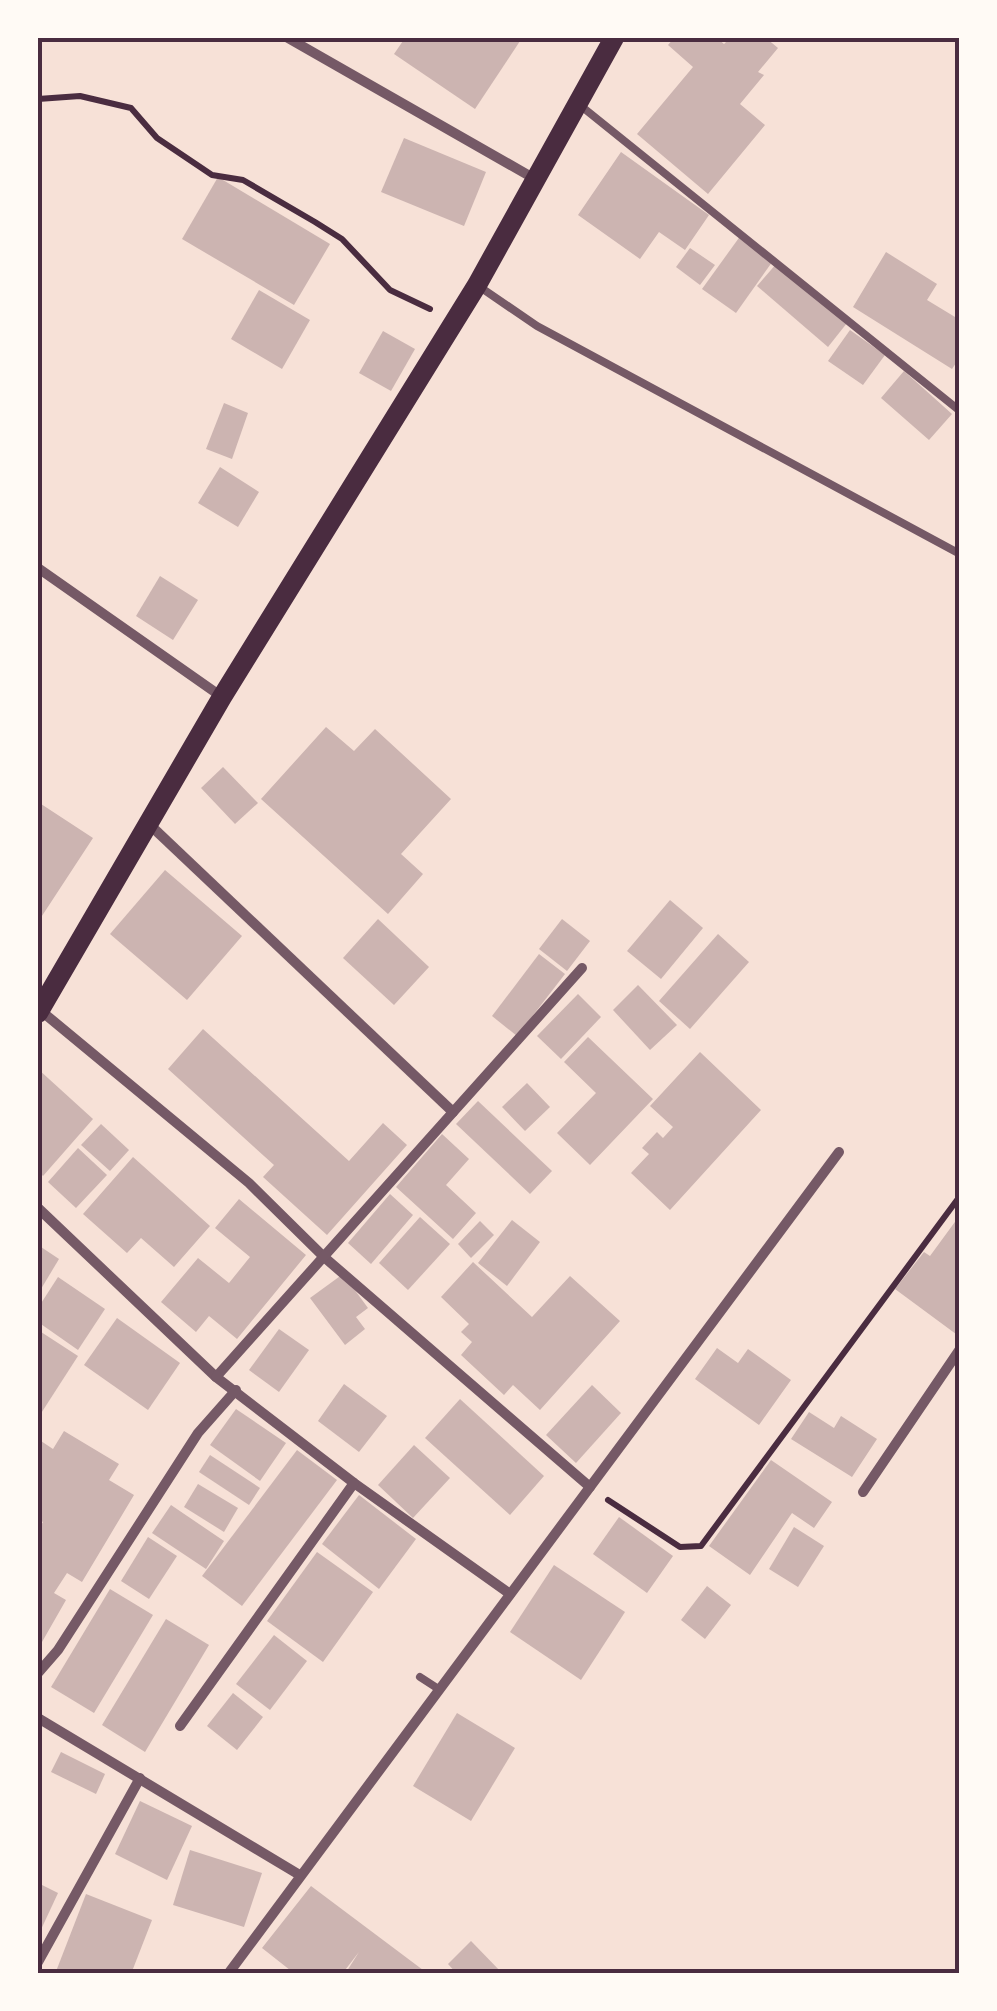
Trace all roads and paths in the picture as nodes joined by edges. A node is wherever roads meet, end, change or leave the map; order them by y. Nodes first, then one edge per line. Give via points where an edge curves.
1 (288, 38) edge
2 (609, 39) edge
3 (38, 99) edge
4 (578, 104) junction
5 (535, 179) junction
6 (477, 286) junction
7 (454, 320) junction
8 (960, 410) edge
9 (960, 554) edge
10 (38, 568) edge
11 (222, 697) junction
12 (148, 823) junction
13 (582, 968) dead end
14 (38, 1012) edge
15 (453, 1112) junction
16 (839, 1152) dead end
17 (960, 1196) edge
18 (38, 1208) edge
19 (324, 1257) junction
20 (960, 1350) edge
21 (216, 1376) junction
22 (236, 1390) junction
23 (354, 1484) junction
24 (590, 1488) junction
25 (863, 1492) dead end
26 (510, 1594) junction
27 (38, 1673) edge
28 (420, 1677) dead end
29 (437, 1688) junction
30 (38, 1718) edge
31 (180, 1726) dead end
32 (140, 1778) junction
33 (298, 1874) junction
34 (38, 1962) edge
35 (228, 1974) edge

1 - 5 street
2 - 4 main road
3 - 7 path via 80,96 131,108 157,138 212,174 243,180 315,222 342,239 390,290
4 - 5 main road
4 - 8 lane
5 - 6 main road
6 - 7 main road
6 - 9 lane via 537,326
7 - 11 main road
10 - 11 street
11 - 12 main road
12 - 14 main road
12 - 15 street
13 - 15 street
14 - 19 street via 250,1183
15 - 19 street
16 - 24 street
17 - 24 path via 701,1546 688,1550 663,1539
18 - 21 street
19 - 21 street
19 - 24 street
20 - 25 street
21 - 22 street
22 - 23 street
22 - 27 street via 198,1433
23 - 26 street
23 - 31 street
24 - 26 street
26 - 29 street
28 - 29 lane
29 - 33 street
30 - 32 street
32 - 33 street
32 - 34 street
33 - 35 street

